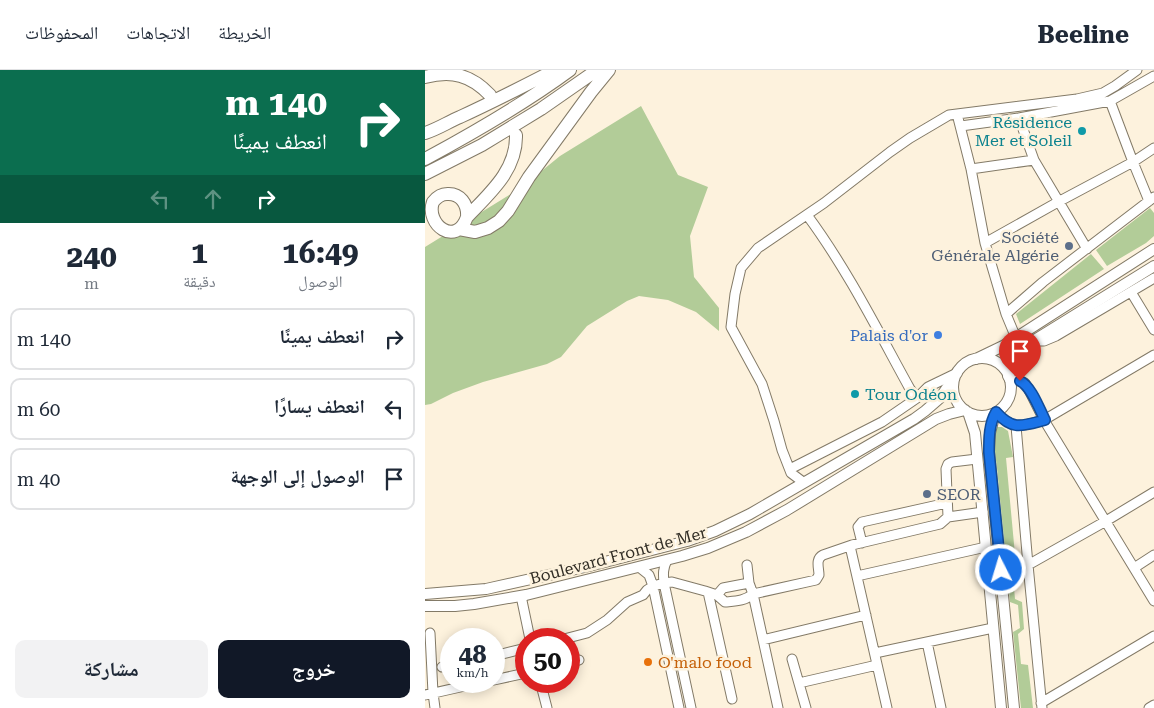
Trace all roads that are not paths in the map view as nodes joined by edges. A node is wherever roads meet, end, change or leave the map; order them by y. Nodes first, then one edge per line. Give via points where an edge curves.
1 (555, 70) edge
2 (570, 70) edge
3 (597, 70) edge
4 (609, 70) edge
5 (1137, 70) edge
6 (1154, 76) edge
7 (425, 77) edge
8 (490, 95) dead end
9 (1110, 101) junction
10 (957, 114) junction
11 (1019, 118) junction
12 (961, 126) junction
13 (425, 133) edge
14 (517, 135) dead end
15 (1154, 148) edge
16 (425, 159) edge
17 (1034, 160) junction
18 (1133, 162) junction
19 (971, 170) junction
20 (425, 174) edge
21 (488, 194) junction
22 (457, 196) junction
23 (1152, 199) edge
24 (1058, 202) junction
25 (807, 215) junction
26 (467, 217) junction
27 (428, 219) edge
28 (459, 229) junction
29 (985, 244) junction
30 (1087, 249) junction
31 (1154, 249) edge
32 (1154, 266) edge
33 (1154, 278) edge
34 (1131, 292) junction
35 (1006, 314) junction
36 (1154, 330) edge
37 (1016, 338) junction
38 (1033, 341) junction
39 (1154, 354) edge
40 (975, 359) junction
41 (957, 373) junction
42 (1009, 377) junction
43 (917, 398) junction
44 (966, 411) junction
45 (995, 412) junction
46 (1045, 420) junction
47 (1016, 426) junction
48 (977, 459) junction
49 (789, 469) junction
50 (803, 482) junction
51 (1154, 492) edge
52 (947, 503) junction
53 (983, 512) junction
54 (948, 517) junction
55 (1106, 521) junction
56 (862, 543) junction
57 (850, 546) junction
58 (986, 547) junction
59 (1154, 555) edge
60 (667, 560) junction
61 (747, 565) dead end
62 (1028, 565) junction
63 (639, 567) junction
64 (1134, 568) junction
65 (857, 576) junction
66 (664, 583) junction
67 (749, 583) junction
68 (653, 586) junction
69 (708, 592) junction
70 (425, 594) edge
71 (753, 594) junction
72 (717, 595) junction
73 (521, 596) junction
74 (1154, 602) edge
75 (474, 604) junction
76 (425, 606) edge
77 (425, 613) edge
78 (866, 615) junction
79 (528, 628) edge
80 (993, 628) junction
81 (430, 633) dead end
82 (580, 635) edge
83 (1154, 636) edge
84 (763, 640) junction
85 (927, 642) junction
86 (875, 653) junction
87 (793, 659) dead end
88 (877, 665) junction
89 (799, 683) junction
90 (543, 693) edge
91 (429, 694) edge
92 (732, 699) dead end
93 (1041, 705) edge
94 (1154, 705) edge
95 (435, 708) edge
96 (547, 708) edge
97 (679, 708) edge
98 (691, 708) edge
99 (778, 708) edge
100 (806, 708) edge
101 (887, 708) edge
102 (941, 708) edge
103 (1001, 708) edge
104 (1014, 708) edge
105 (1149, 708) edge

1 - 13 highway
2 - 16 highway via 481,129
3 - 20 highway via 482,145
4 - 28 highway via 504,216 488,228 475,232
5 - 10 street via 1103,93
6 - 9 street
7 - 8 highway via 457,74 470,78
9 - 11 street
9 - 18 street
10 - 12 street
10 - 25 street via 949,115 910,138
11 - 12 street
11 - 17 street
12 - 19 street
14 - 21 highway via 517,145 507,172
15 - 18 street
17 - 19 street
17 - 24 street
18 - 23 street
18 - 24 street
19 - 29 street
21 - 22 highway via 473,199
21 - 26 highway
22 - 26 highway via 467,207
22 - 27 highway via 443,195 435,200
23 - 30 street
24 - 29 street
24 - 30 street
25 - 43 street via 855,290
25 - 49 street via 758,248 741,268 731,328 761,384
26 - 28 highway
27 - 28 highway via 440,230
29 - 35 street
30 - 35 street
31 - 37 main road
32 - 38 main road
33 - 34 street
34 - 36 street
34 - 38 street via 1056,336
35 - 37 street
37 - 40 main road
38 - 42 main road via 1020,351
39 - 46 street
40 - 41 main road
40 - 42 main road via 991,360
41 - 43 street via 928,387
41 - 44 main road via 954,393
41 - 50 main road via 940,398 914,419
42 - 45 main road via 1009,398
42 - 46 street via 1025,383
43 - 49 street via 882,422
44 - 45 main road via 978,416
44 - 48 main road via 975,433
44 - 60 main road, Boulevard Front de Mer via 936,420 746,532
45 - 47 street
45 - 104 main road via 989,433 989,452
46 - 47 street
46 - 55 street
47 - 62 street
48 - 52 street via 948,464
48 - 53 main road
49 - 50 street
50 - 70 main road via 751,514 687,541 495,587
51 - 55 street
52 - 54 street
52 - 56 street via 862,522 858,527
53 - 54 street
53 - 58 main road
54 - 56 street via 940,524
55 - 62 street
55 - 64 street
56 - 57 street
57 - 65 street
57 - 71 street via 819,558 816,580
58 - 65 street
58 - 80 main road
59 - 64 street
60 - 63 main road, Boulevard Front de Mer
60 - 66 street
61 - 67 street
62 - 93 street
63 - 68 street via 649,575
63 - 73 main road, Boulevard Front de Mer
64 - 74 street
65 - 78 street
66 - 68 street
66 - 69 street via 672,582
66 - 98 street
67 - 71 street
67 - 72 street via 723,588
68 - 82 street via 627,602 607,620
68 - 97 street
69 - 72 street
69 - 92 street
71 - 72 street via 749,598 725,602
71 - 84 street
73 - 75 main road, Boulevard Front de Mer
73 - 79 street
75 - 76 main road, Boulevard Front de Mer
75 - 77 main road via 450,611
78 - 84 street
78 - 86 street
80 - 85 street
80 - 103 main road
81 - 91 street
83 - 93 street
84 - 99 street
85 - 86 street
85 - 102 street
86 - 88 street
87 - 89 street
88 - 89 street
88 - 101 street
89 - 100 street
90 - 96 street
91 - 95 street
94 - 105 street

